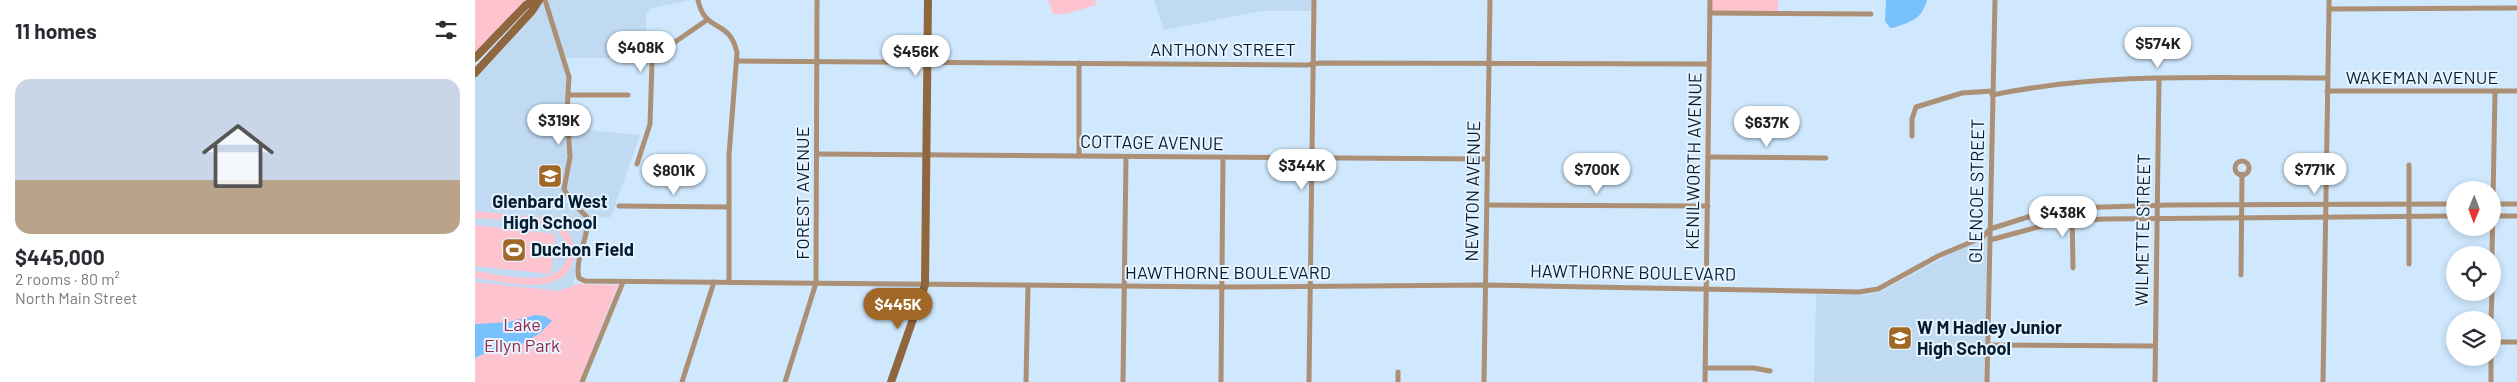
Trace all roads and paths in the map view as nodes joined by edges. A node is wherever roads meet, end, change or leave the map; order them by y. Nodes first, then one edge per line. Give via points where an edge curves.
1 (535, 0) edge
2 (539, 0) edge
3 (545, 0) edge
4 (698, 0) edge
5 (817, 0) edge
6 (928, 0) edge
7 (1314, 0) edge
8 (1490, 0) edge
9 (1710, 0) edge
10 (1995, 0) edge
11 (2329, 0) edge
12 (2491, 0) edge
13 (2491, 8) junction
14 (2517, 8) edge
15 (2329, 9) junction
16 (1710, 13) junction
17 (1871, 14) dead end
18 (707, 20) junction
19 (475, 58) edge
20 (737, 60) junction
21 (817, 61) junction
22 (927, 62) junction
23 (1079, 63) junction
24 (1489, 63) junction
25 (1314, 64) junction
26 (1709, 64) junction
27 (475, 73) edge
28 (2327, 78) junction
29 (2159, 79) junction
30 (2327, 92) junction
31 (2495, 92) junction
32 (2517, 92) edge
33 (569, 95) junction
34 (628, 95) dead end
35 (1992, 95) junction
36 (1912, 136) dead end
37 (817, 154) junction
38 (927, 155) junction
39 (1079, 156) junction
40 (1126, 157) junction
41 (1312, 157) junction
42 (1708, 157) junction
43 (1223, 158) junction
44 (1826, 158) dead end
45 (1487, 159) junction
46 (637, 164) dead end
47 (2409, 165) dead end
48 (2242, 174) dead end
49 (2493, 181) edge
50 (2409, 204) junction
51 (2446, 204) edge
52 (2501, 204) edge
53 (2517, 204) edge
54 (1487, 205) junction
55 (2241, 205) junction
56 (2325, 205) junction
57 (619, 206) dead end
58 (1708, 206) junction
59 (2157, 206) junction
60 (729, 207) junction
61 (2072, 208) junction
62 (2446, 216) edge
63 (2501, 216) edge
64 (2517, 216) edge
65 (2325, 217) junction
66 (2409, 217) junction
67 (2156, 218) junction
68 (2241, 218) junction
69 (2072, 221) junction
70 (1990, 229) junction
71 (1989, 240) junction
72 (2409, 264) dead end
73 (2073, 268) dead end
74 (2241, 275) dead end
75 (623, 282) junction
76 (714, 282) junction
77 (729, 282) junction
78 (817, 283) junction
79 (925, 285) junction
80 (1028, 285) junction
81 (1486, 285) junction
82 (1125, 286) junction
83 (1311, 286) junction
84 (1223, 287) junction
85 (1707, 288) junction
86 (2501, 342) edge
87 (2517, 342) edge
88 (1988, 344) junction
89 (2155, 346) junction
90 (2491, 366) edge
91 (1705, 368) junction
92 (1770, 371) dead end
93 (1398, 372) dead end
94 (582, 382) edge
95 (682, 382) edge
96 (785, 382) edge
97 (891, 382) edge
98 (1026, 382) edge
99 (1123, 382) edge
100 (1221, 382) edge
101 (1309, 382) edge
102 (1398, 382) edge
103 (1484, 382) edge
104 (1705, 382) edge
105 (1987, 382) edge
106 (2155, 382) edge
107 (2323, 382) edge
108 (2491, 382) edge

1 - 19 street via 526,5
2 - 27 street
3 - 33 street via 568,71
4 - 18 street via 702,15
5 - 21 street, FOREST AVENUE
6 - 22 street
7 - 25 street
8 - 24 street, NEWTON AVENUE
9 - 16 street, KENILWORTH AVENUE
10 - 35 street, GLENCOE STREET
11 - 15 street
12 - 13 street
13 - 14 street
13 - 15 street
15 - 28 street
16 - 17 street
16 - 26 street, KENILWORTH AVENUE
18 - 20 street via 732,37
18 - 46 street via 656,55 652,62 650,124
20 - 21 street, ANTHONY STREET
20 - 60 street via 729,155
21 - 22 street, ANTHONY STREET
21 - 37 street, FOREST AVENUE
22 - 23 street, ANTHONY STREET
22 - 38 street
23 - 25 street, ANTHONY STREET
23 - 39 street
24 - 25 street, ANTHONY STREET
24 - 26 street, ANTHONY STREET
24 - 45 street, NEWTON AVENUE
25 - 41 street
26 - 42 street, KENILWORTH AVENUE
28 - 29 street, WAKEMAN AVENUE
28 - 30 street
29 - 35 street, WAKEMAN AVENUE via 2060,83
29 - 59 street, WILMETTE STREET
30 - 31 street, WAKEMAN AVENUE
30 - 56 street
31 - 32 street, WAKEMAN AVENUE
31 - 49 street
33 - 34 street
33 - 75 street, HAWTHORNE BOULEVARD via 570,157 564,189 584,212 589,225 579,278
35 - 36 street, WAKEMAN AVENUE via 1992,92 1961,93 1916,107
35 - 70 street, GLENCOE STREET
37 - 38 street, COTTAGE AVENUE
37 - 78 street, FOREST AVENUE
38 - 39 street, COTTAGE AVENUE
38 - 79 street
39 - 40 street, COTTAGE AVENUE
40 - 43 street, COTTAGE AVENUE
40 - 82 street
41 - 43 street, COTTAGE AVENUE
41 - 45 street, COTTAGE AVENUE
41 - 83 street
42 - 44 street
42 - 58 street, KENILWORTH AVENUE
43 - 84 street
45 - 54 street, NEWTON AVENUE
47 - 50 street
48 - 55 street
50 - 51 street
50 - 56 street
50 - 66 street
52 - 53 street
54 - 58 street
54 - 81 street, NEWTON AVENUE
55 - 56 street
55 - 59 street
55 - 68 street
56 - 65 street
57 - 60 street
58 - 85 street, KENILWORTH AVENUE
59 - 61 street
59 - 67 street, WILMETTE STREET
60 - 77 street
61 - 69 street
61 - 70 street
62 - 66 street
63 - 64 street
65 - 66 street
65 - 68 street
65 - 107 street
66 - 72 street
67 - 68 street
67 - 69 street
67 - 89 street, WILMETTE STREET
68 - 74 street
69 - 71 street via 2029,228
69 - 73 street
70 - 71 street, GLENCOE STREET
70 - 85 street, HAWTHORNE BOULEVARD via 1983,237 1938,256 1878,289 1859,292
71 - 88 street, GLENCOE STREET
75 - 76 street, HAWTHORNE BOULEVARD
75 - 94 street
76 - 77 street, HAWTHORNE BOULEVARD
76 - 95 street
77 - 78 street, HAWTHORNE BOULEVARD
78 - 79 street, HAWTHORNE BOULEVARD
78 - 96 street, FOREST AVENUE
79 - 80 street, HAWTHORNE BOULEVARD
79 - 97 street
80 - 82 street, HAWTHORNE BOULEVARD
80 - 98 street
81 - 83 street, HAWTHORNE BOULEVARD
81 - 85 street, HAWTHORNE BOULEVARD
81 - 103 street, NEWTON AVENUE
82 - 84 street, HAWTHORNE BOULEVARD
82 - 99 street
83 - 84 street, HAWTHORNE BOULEVARD
83 - 101 street
84 - 100 street
85 - 91 street, KENILWORTH AVENUE
86 - 87 street
88 - 89 street
88 - 105 street, GLENCOE STREET
89 - 106 street, WILMETTE STREET
90 - 108 street
91 - 92 street
91 - 104 street, KENILWORTH AVENUE
93 - 102 street

